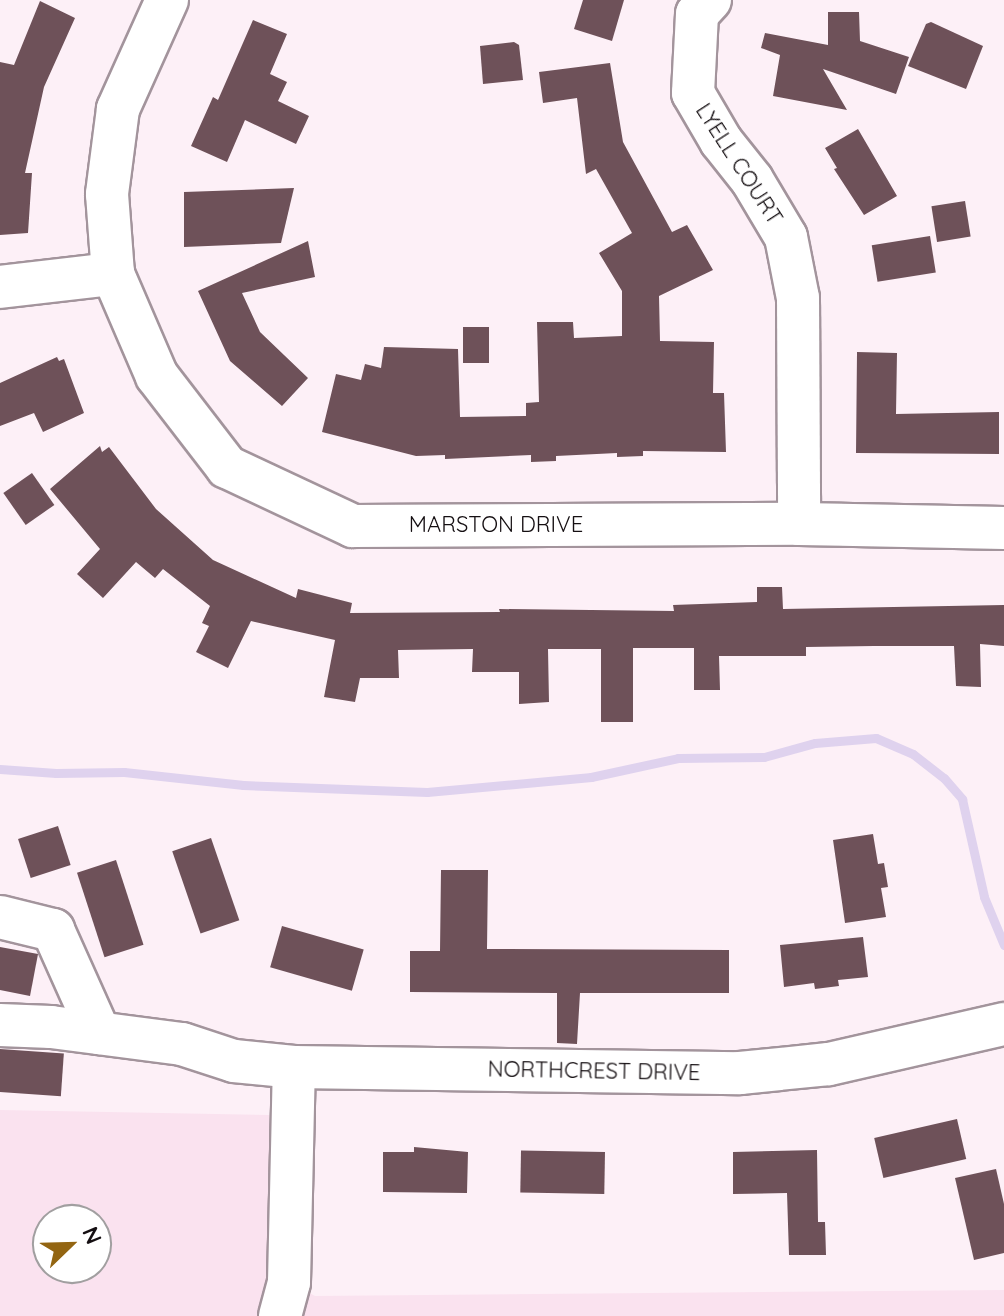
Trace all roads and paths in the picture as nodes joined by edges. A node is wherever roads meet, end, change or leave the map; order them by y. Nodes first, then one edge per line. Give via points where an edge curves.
1 (167, 0) edge
2 (710, 0) edge
3 (113, 274) junction
4 (0, 287) edge
5 (799, 524) junction
6 (1004, 528) edge
7 (0, 917) edge
8 (1004, 1024) edge
9 (0, 1025) edge
10 (99, 1033) junction
11 (294, 1067) junction
12 (280, 1316) edge

1 - 3 street, MARSTON DRIVE via 118,109 107,194
2 - 5 street, LYELL COURT via 697,14 693,93 786,237 798,298
3 - 4 street
3 - 5 street, MARSTON DRIVE via 157,376 227,467 353,526
5 - 6 street, MARSTON DRIVE
7 - 10 street via 53,930
8 - 11 street, NORTHCREST DRIVE via 829,1064 740,1073
9 - 10 street, NORTHCREST DRIVE
10 - 11 street, NORTHCREST DRIVE via 182,1044 234,1061
11 - 12 street via 289,1282

